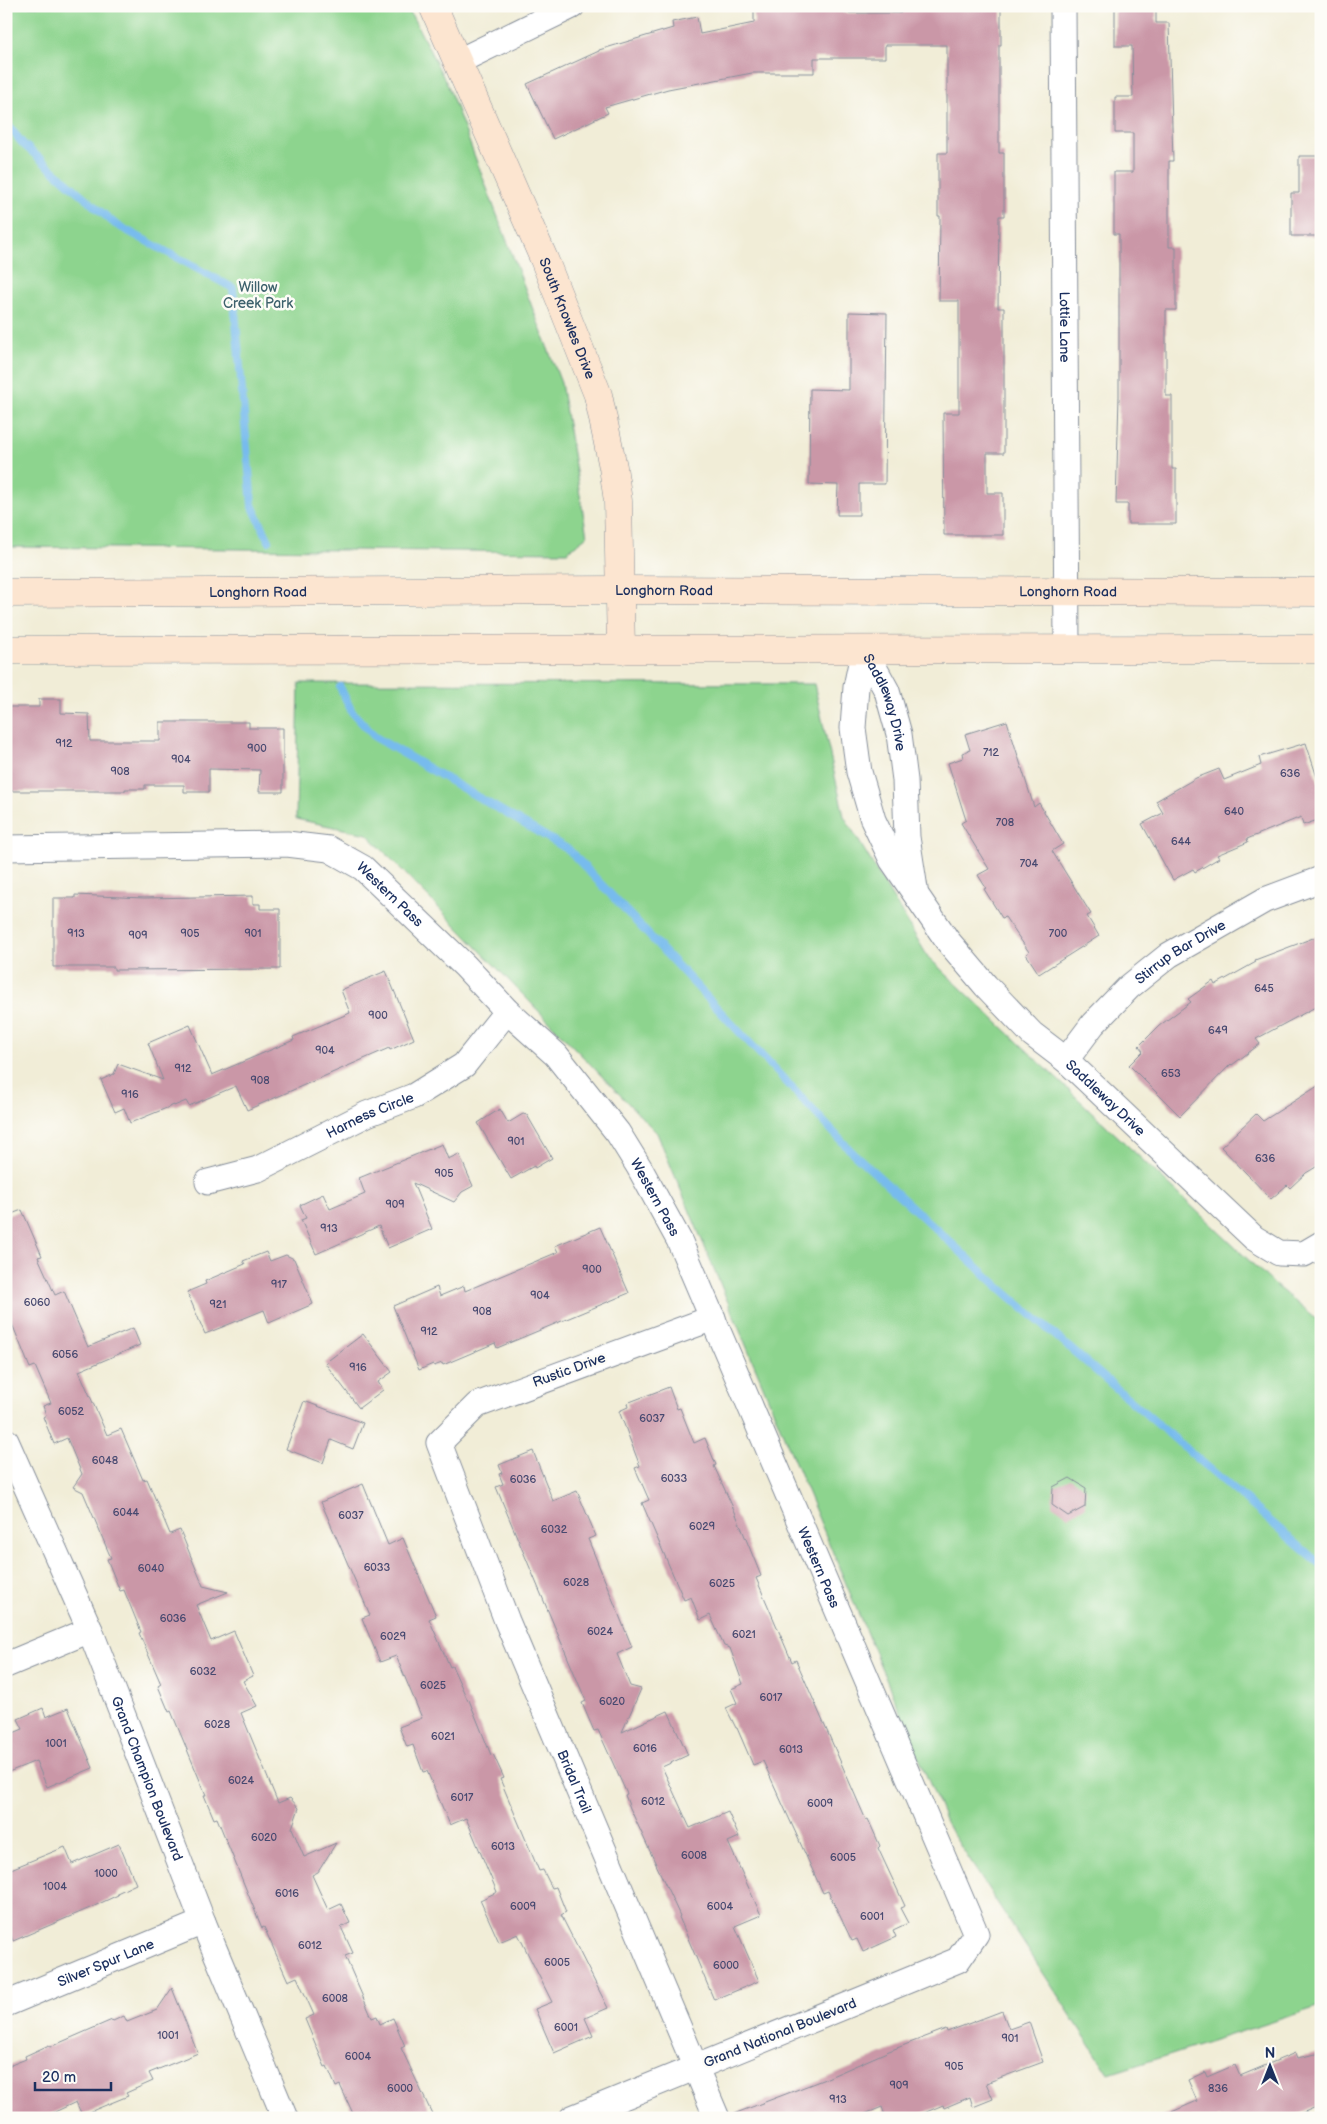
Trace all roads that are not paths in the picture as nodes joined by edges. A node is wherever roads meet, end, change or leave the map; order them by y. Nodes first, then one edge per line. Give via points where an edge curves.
1 (434, 6) edge
2 (572, 6) edge
3 (1063, 6) edge
4 (459, 61) junction
5 (620, 590) junction
6 (1067, 591) junction
7 (1321, 592) edge
8 (6, 593) edge
9 (1067, 648) junction
10 (864, 649) junction
11 (1321, 649) edge
12 (6, 650) edge
13 (621, 650) junction
14 (6, 848) edge
15 (1321, 879) edge
16 (917, 896) junction
17 (506, 1011) junction
18 (1066, 1060) junction
19 (208, 1182) dead end
20 (1321, 1244) edge
21 (713, 1318) junction
22 (6, 1441) edge
23 (439, 1443) joint
24 (90, 1630) junction
25 (6, 1665) edge
26 (203, 1922) junction
27 (976, 1934) joint
28 (6, 2004) edge
29 (696, 2067) junction
30 (286, 2118) edge
31 (572, 2118) edge
32 (716, 2118) edge

1 - 4 main road, South Knowles Drive
2 - 4 street
3 - 6 street, Lottie Lane
4 - 5 main road, South Knowles Drive via 598,395 618,501
5 - 6 main road, Longhorn Road
5 - 8 main road, Longhorn Road
5 - 13 main road, South Knowles Drive
6 - 7 main road, Longhorn Road
6 - 9 street, Lottie Lane
9 - 10 main road
9 - 11 main road
10 - 13 main road
10 - 16 street, Saddleway Drive via 887,691 899,734 907,837
10 - 16 street, Saddleway Drive via 856,687 853,728 859,772 873,820 892,860
12 - 13 main road
14 - 17 street, Western Pass via 287,844 329,850 363,868 465,966
15 - 18 street, Stirrup Bar Drive via 1265,900 1170,955 1130,987 1093,1024
16 - 18 street, Saddleway Drive via 947,940 986,986 1032,1034
17 - 19 street, Harness Circle via 464,1065 414,1096 367,1114 258,1168
17 - 21 street, Western Pass via 556,1055 618,1133 679,1240
18 - 20 street, Saddleway Drive via 1254,1238 1279,1253 1304,1254
21 - 23 street, Rustic Drive via 476,1405
21 - 27 street, Western Pass
22 - 24 street, Grand Champion Boulevard
23 - 29 street, Bridal Trail via 507,1621
24 - 25 street
24 - 26 street, Grand Champion Boulevard
26 - 28 street, Silver Spur Lane
26 - 30 street, Grand Champion Boulevard
27 - 29 street, Grand National Boulevard via 958,1960
29 - 31 street, Grand National Boulevard
29 - 32 street, Bridal Trail

